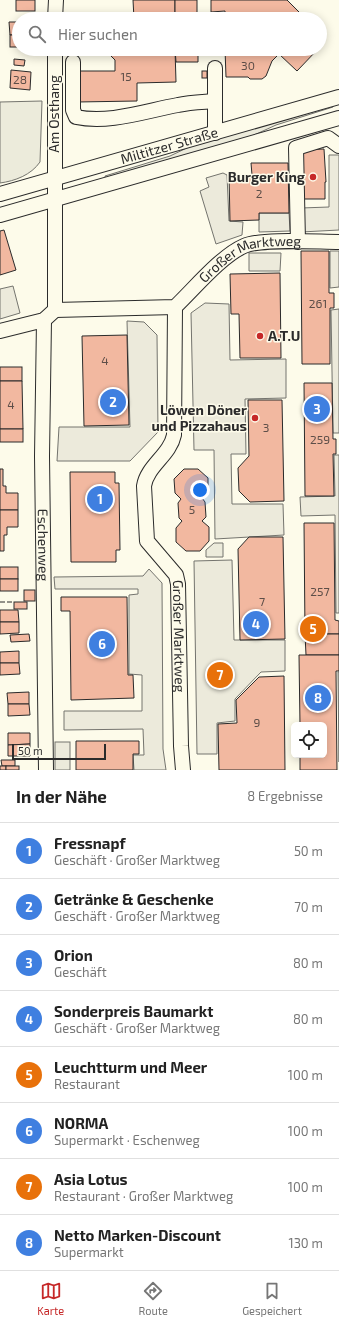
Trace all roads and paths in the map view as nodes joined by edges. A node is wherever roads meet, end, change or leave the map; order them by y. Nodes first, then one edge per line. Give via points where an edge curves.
1 (56, 0) edge
2 (55, 12) edge
3 (55, 56) edge
4 (73, 62) dead end
5 (215, 68) dead end
6 (339, 96) edge
7 (215, 101) junction
8 (339, 118) edge
9 (215, 133) junction
10 (339, 146) edge
11 (54, 180) junction
12 (0, 194) edge
13 (54, 200) junction
14 (0, 215) edge
15 (298, 242) junction
16 (339, 242) edge
17 (175, 307) junction
18 (55, 310) junction
19 (44, 320) junction
20 (0, 331) edge
21 (46, 770) edge
22 (183, 770) edge

1 - 2 street
3 - 11 street, Am Osthang
4 - 7 street via 73,110 76,117 87,119 131,116 179,104
5 - 7 street
6 - 9 street, Miltitzer Straße
7 - 9 street
8 - 13 street, Miltitzer Straße
9 - 11 street, Miltitzer Straße
10 - 15 street via 328,138 296,148
11 - 12 street, Miltitzer Straße
11 - 13 street, Am Osthang
13 - 14 street, Miltitzer Straße
13 - 18 street, Am Osthang
15 - 16 street, Großer Marktweg
15 - 17 street, Großer Marktweg via 262,242 245,246 228,255
17 - 18 street
17 - 22 street, Großer Marktweg via 174,435 169,448 145,479 144,486 147,541 176,575 178,584
18 - 19 street
19 - 20 street
19 - 21 street, Eschenweg via 42,456

